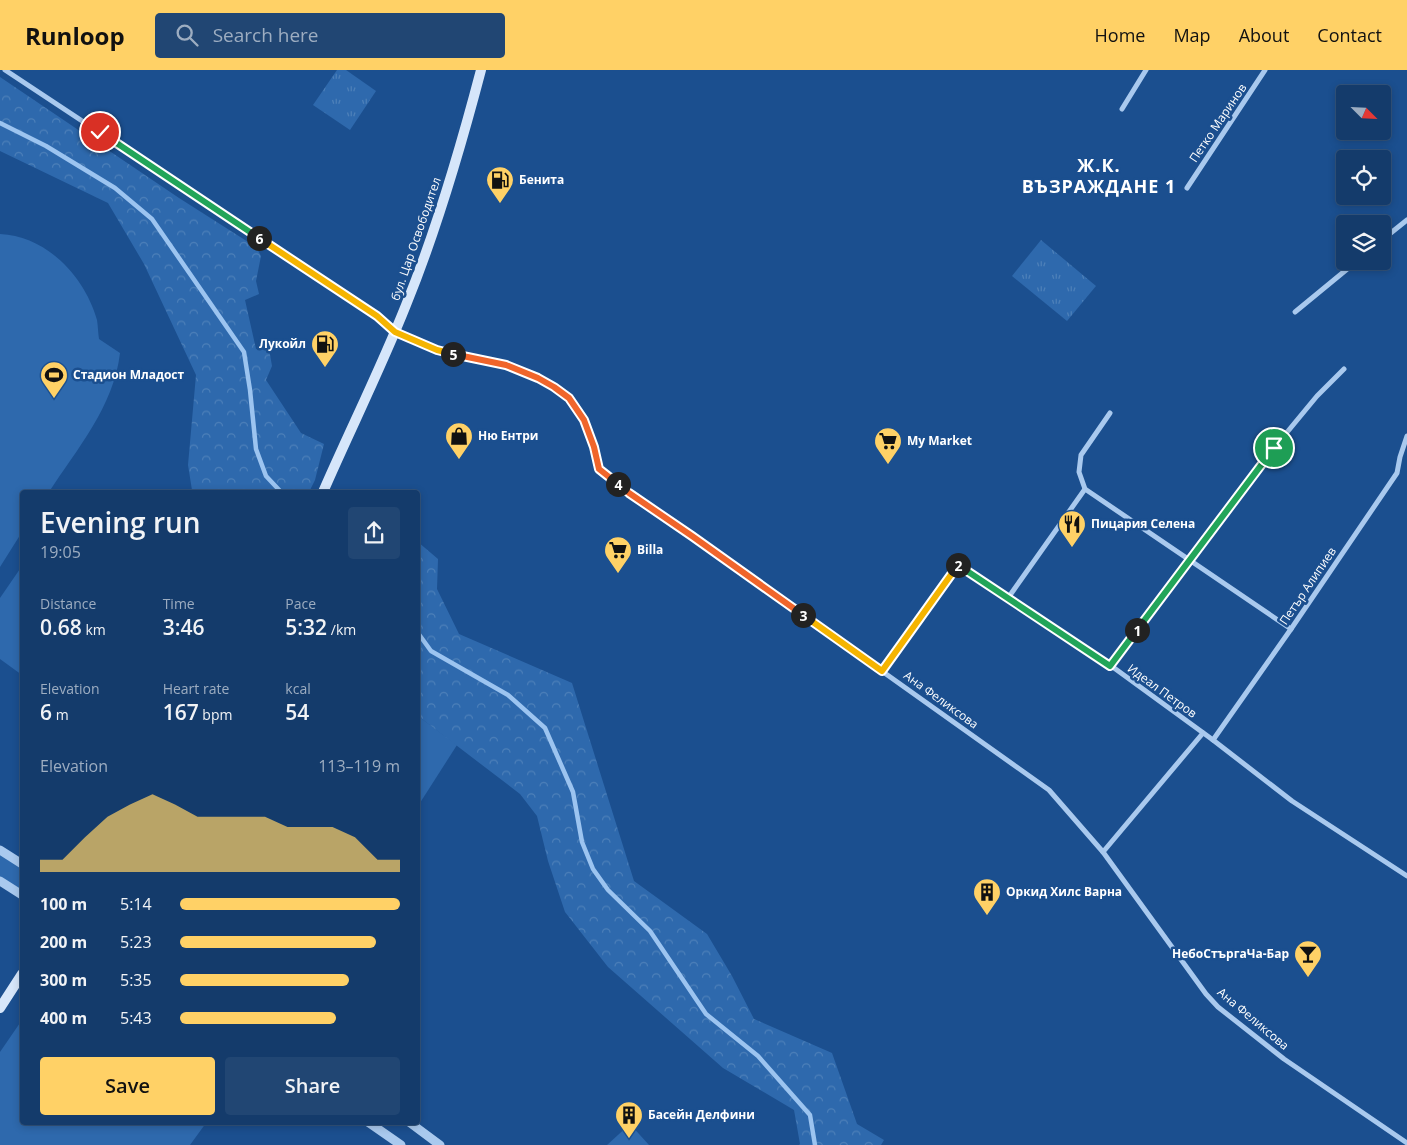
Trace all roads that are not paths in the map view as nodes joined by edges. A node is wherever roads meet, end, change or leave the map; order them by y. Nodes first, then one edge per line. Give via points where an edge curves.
1 (5, 70) edge
2 (481, 70) edge
3 (1146, 70) edge
4 (1265, 70) edge
5 (1122, 109) dead end
6 (1187, 188) dead end
7 (1407, 220) edge
8 (1391, 233) edge
9 (1346, 270) edge
10 (1295, 312) dead end
11 (395, 332) junction
12 (1344, 369) dead end
13 (1110, 413) dead end
14 (1407, 436) edge
15 (1085, 489) junction
16 (324, 490) edge
17 (1190, 560) junction
18 (1008, 598) junction
19 (1291, 629) junction
20 (1110, 666) junction
21 (882, 671) junction
22 (1202, 733) junction
23 (1213, 740) junction
24 (0, 850) edge
25 (1103, 852) junction
26 (20, 863) edge
27 (1407, 876) edge
28 (0, 881) edge
29 (20, 895) edge
30 (20, 977) edge
31 (0, 1008) edge
32 (372, 1125) edge
33 (413, 1125) edge
34 (1407, 1143) edge
35 (400, 1145) edge
36 (440, 1145) edge

1 - 11 street, Ана Феликсова via 377,316
2 - 11 main road, бул. Цар Освободител via 439,217
3 - 5 street
4 - 6 street, Петко Маринов
7 - 8 street
9 - 10 street
11 - 16 main road, бул. Цар Освободител
11 - 21 street, Ана Феликсова via 437,350 506,365 554,387 569,398 584,420 599,469
12 - 17 street via 1274,448
13 - 15 street via 1081,455 1079,472
14 - 19 street, Петър Алипиев via 1397,472
15 - 17 street
15 - 18 street
17 - 19 street
17 - 20 street
18 - 20 street, Идеал Петров
18 - 21 street, Идеал Петров via 958,564
19 - 23 street, Петър Алипиев
20 - 22 street, Идеал Петров
21 - 25 street, Ана Феликсова via 1049,790
22 - 23 street, Идеал Петров
22 - 25 street
23 - 27 street, Идеал Петров via 1292,801
24 - 26 street
25 - 34 street, Ана Феликсова via 1218,1007 1284,1059
28 - 29 street
30 - 31 main road
32 - 35 street
33 - 36 street

